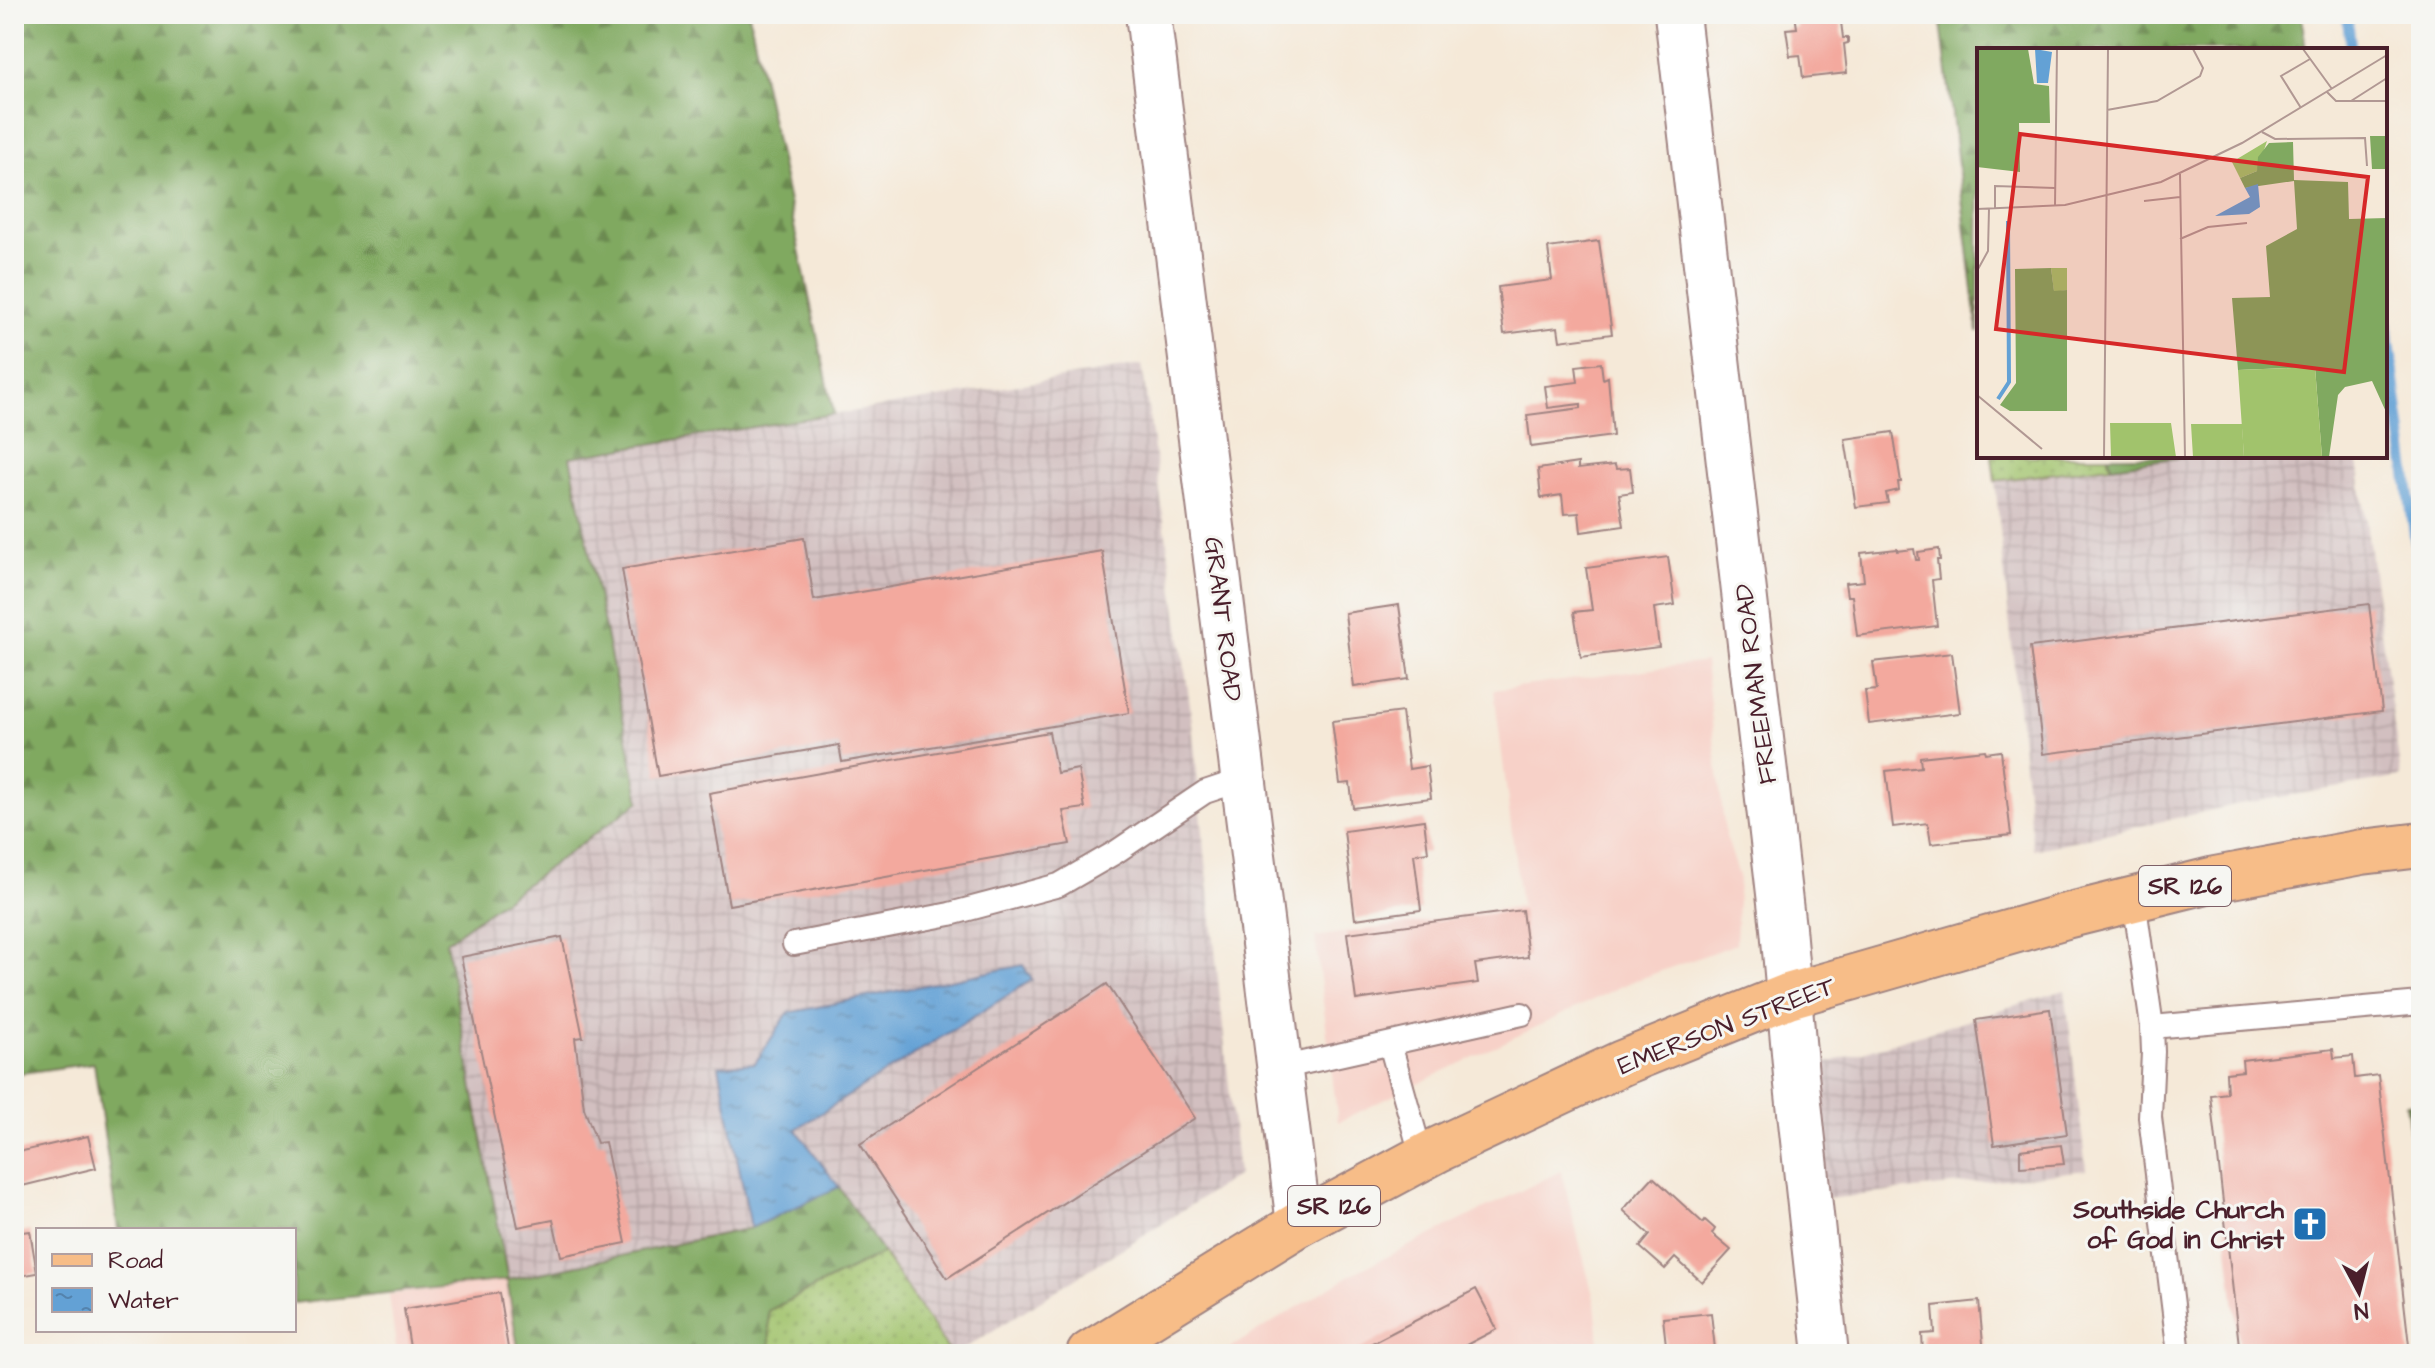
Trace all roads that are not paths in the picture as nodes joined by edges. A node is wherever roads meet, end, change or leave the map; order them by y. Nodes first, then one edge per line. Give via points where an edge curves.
1 (1148, 14) edge
2 (1677, 14) edge
3 (1244, 779) junction
4 (2421, 845) edge
5 (2134, 899) junction
6 (794, 944) dead end
7 (1788, 996) junction
8 (2421, 1003) edge
9 (1522, 1014) dead end
10 (2152, 1027) junction
11 (1390, 1044) junction
12 (1280, 1068) junction
13 (1422, 1158) junction
14 (1299, 1224) junction
15 (1089, 1354) edge
16 (1826, 1354) edge
17 (2179, 1354) edge

1 - 3 street, GRANT ROAD
2 - 7 street, FREEMAN ROAD
3 - 6 lane via 1205,792 1059,885 950,914
3 - 12 street, GRANT ROAD
4 - 5 main road, EMERSON STREET / SR 126 via 2215,879
5 - 7 main road, EMERSON STREET / SR 126
5 - 10 lane
7 - 13 main road, EMERSON STREET / SR 126 via 1622,1063
7 - 16 street, FREEMAN ROAD
8 - 10 lane
9 - 11 lane
10 - 17 lane via 2150,1117
11 - 12 lane
11 - 13 lane
12 - 14 street, GRANT ROAD
13 - 14 main road, EMERSON STREET / SR 126
14 - 15 main road, EMERSON STREET / SR 126

